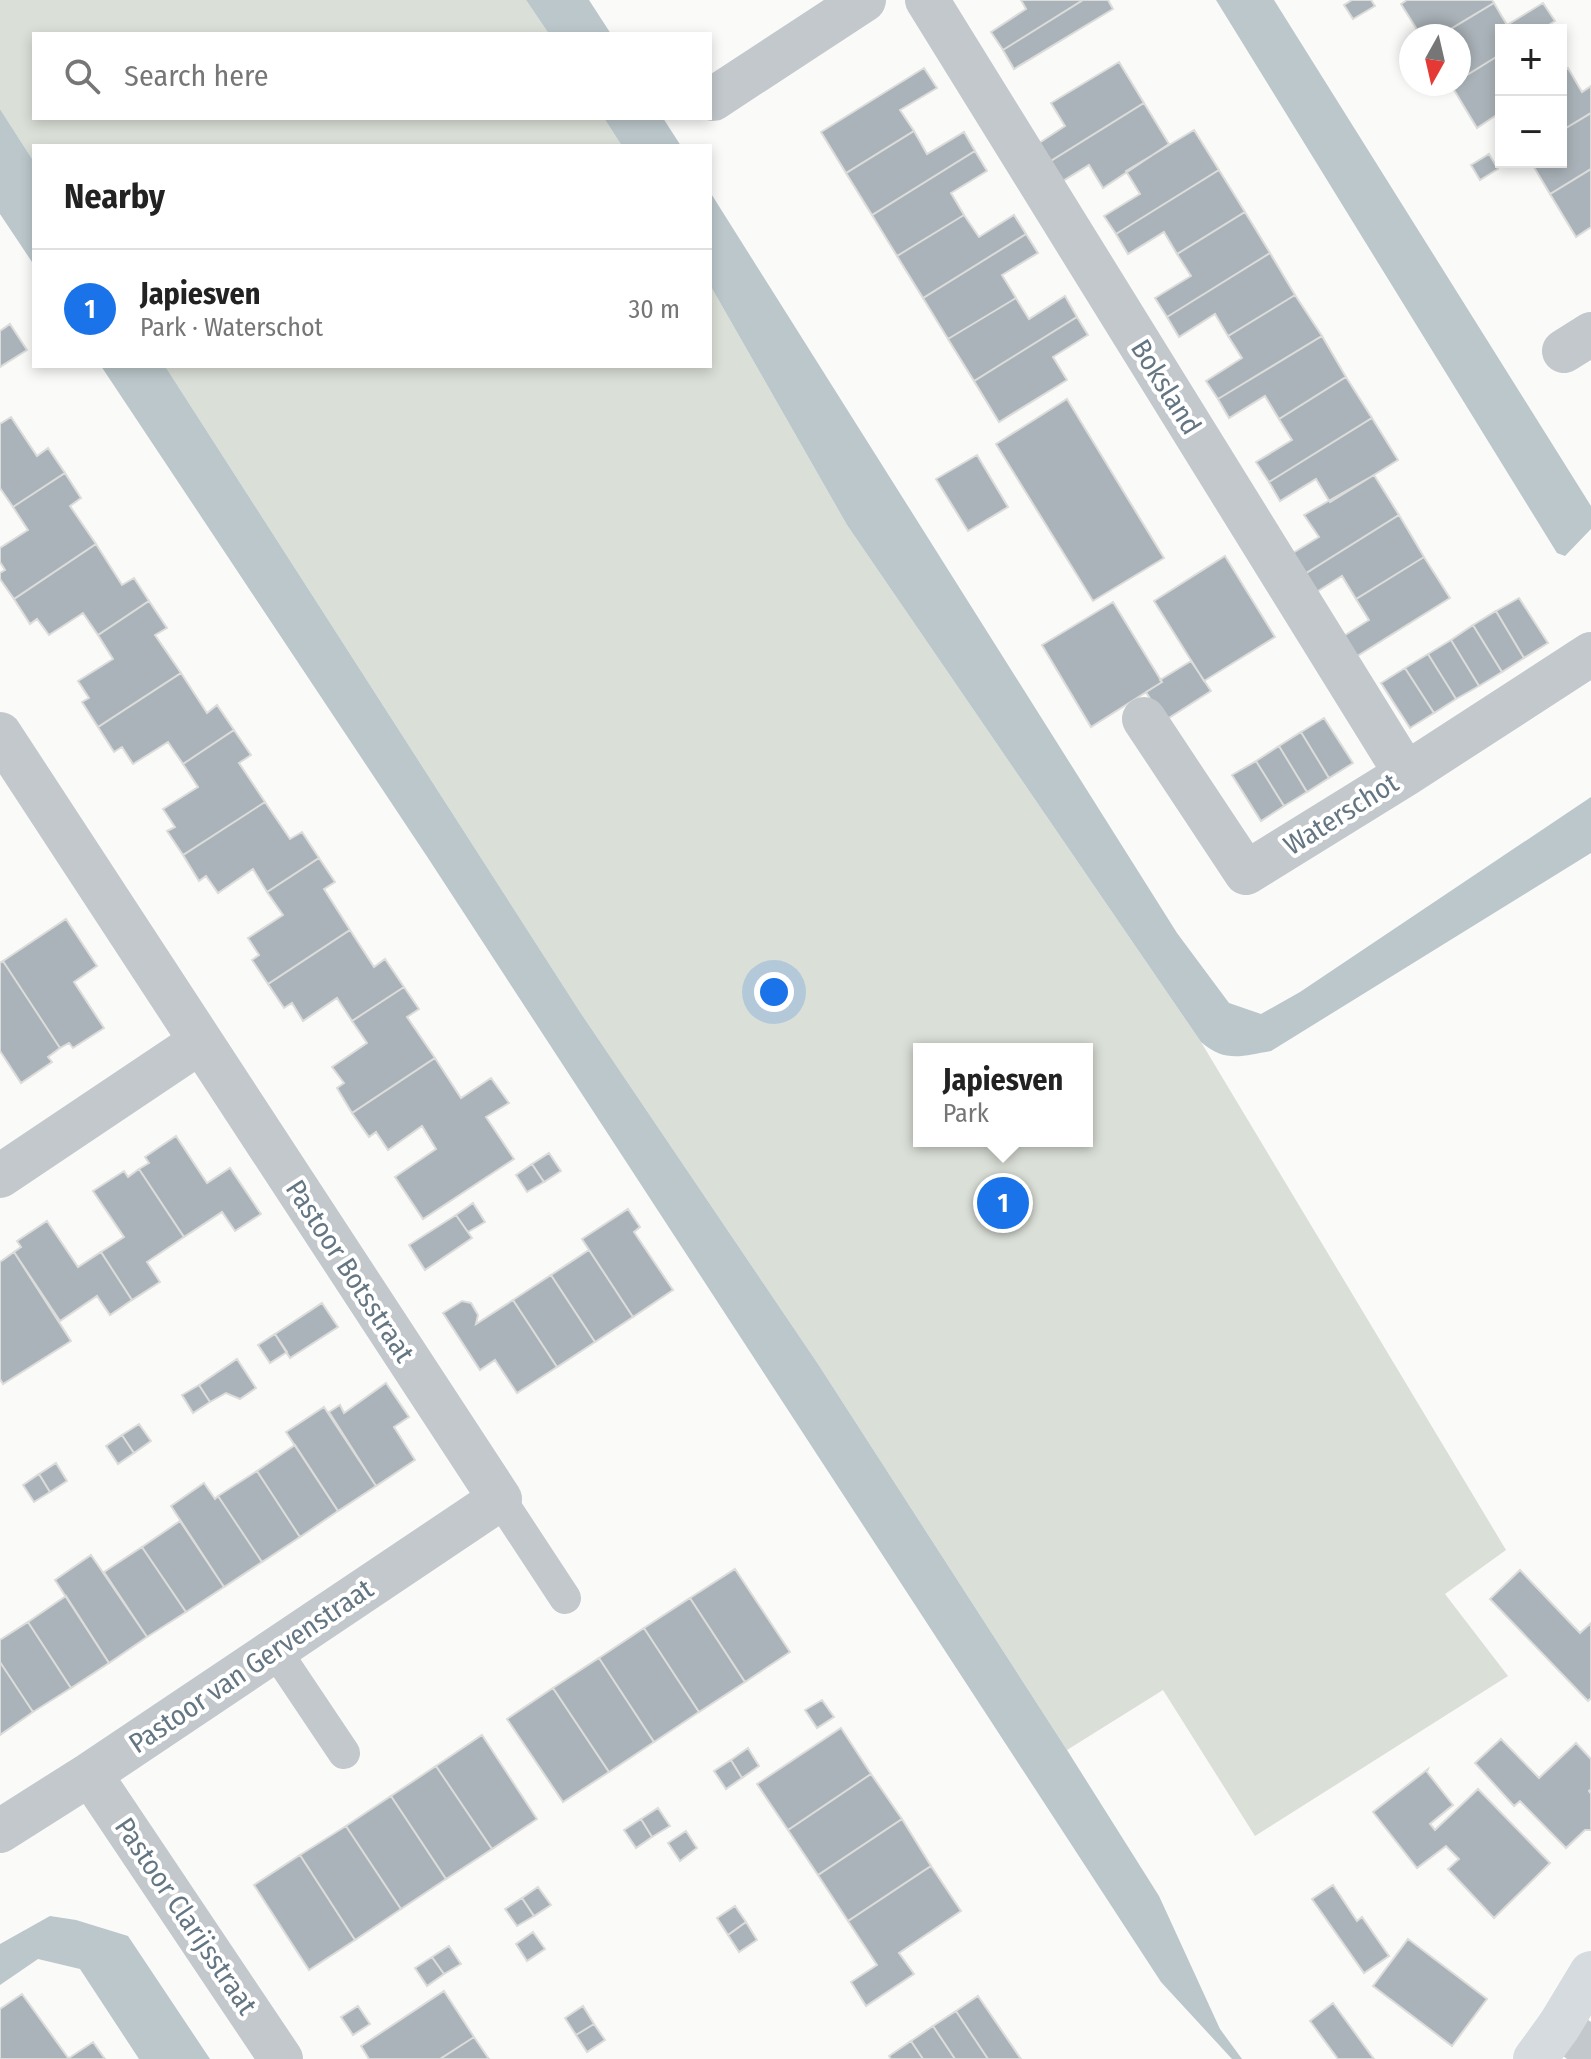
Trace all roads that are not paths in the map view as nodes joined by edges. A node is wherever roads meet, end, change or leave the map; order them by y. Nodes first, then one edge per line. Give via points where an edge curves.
1 (864, 0) edge
2 (927, 0) edge
3 (713, 99) dead end
4 (1591, 654) edge
5 (1144, 719) dead end
6 (0, 734) edge
7 (1406, 774) junction
8 (200, 1042) junction
9 (0, 1176) edge
10 (500, 1499) junction
11 (565, 1598) dead end
12 (275, 1650) junction
13 (344, 1753) dead end
14 (90, 1774) junction
15 (0, 1831) edge
16 (1591, 1973) edge
17 (1561, 2045) edge
18 (281, 2059) edge

1 - 3 street
2 - 7 street, Boksland
4 - 7 street, Waterschot
5 - 7 street, Waterschot via 1246,873
6 - 8 street, Pastoor Botsstraat
8 - 9 street
8 - 10 street, Pastoor Botsstraat
10 - 11 lane
10 - 12 street, Pastoor van Gervenstraat
12 - 13 lane
12 - 14 street, Pastoor van Gervenstraat
14 - 15 street, Pastoor van Gervenstraat
14 - 18 street, Pastoor Clarijsstraat
16 - 17 street

